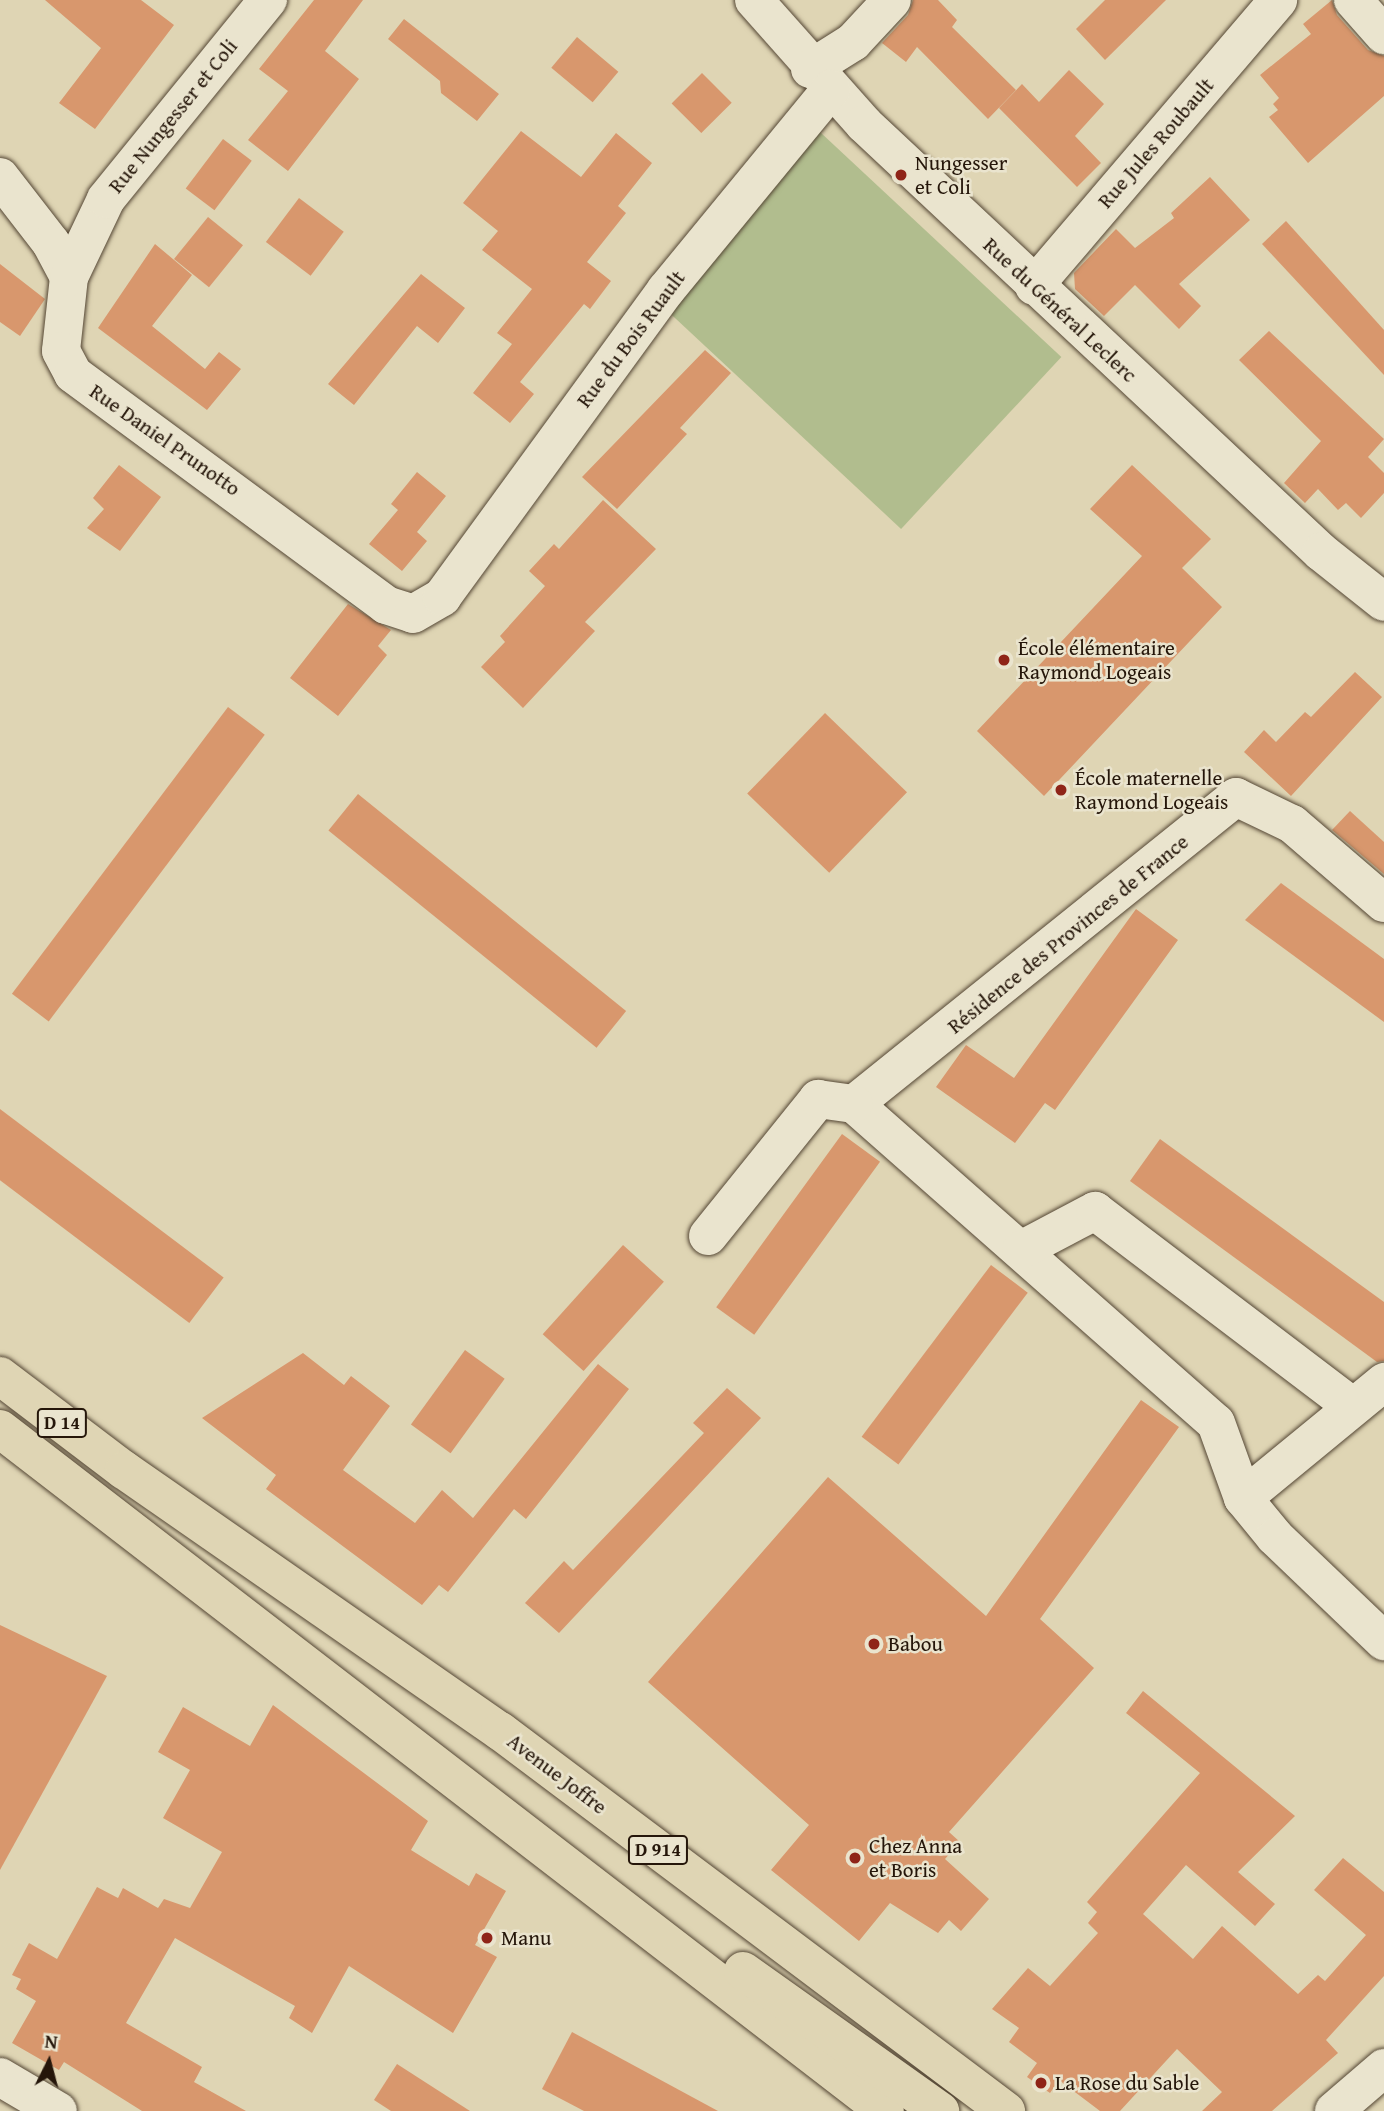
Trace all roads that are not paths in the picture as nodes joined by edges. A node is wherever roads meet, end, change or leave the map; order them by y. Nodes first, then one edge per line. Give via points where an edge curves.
1 (268, 0) edge
2 (754, 0) edge
3 (892, 0) edge
4 (1278, 0) edge
5 (1353, 0) edge
6 (1384, 35) edge
7 (820, 79) junction
8 (0, 177) edge
9 (69, 276) junction
10 (1034, 286) junction
11 (442, 597) joint
12 (1384, 601) edge
13 (1384, 903) edge
14 (854, 1104) junction
15 (708, 1236) dead end
16 (1021, 1250) junction
17 (0, 1376) edge
18 (1384, 1382) edge
19 (1352, 1406) junction
20 (0, 1429) edge
21 (124, 1470) joint
22 (1244, 1498) junction
23 (303, 1596) junction
24 (1384, 1641) edge
25 (707, 1959) junction
26 (1384, 2068) edge
27 (0, 2077) edge
28 (58, 2111) edge
29 (885, 2111) edge
30 (940, 2111) edge
31 (969, 2111) edge
32 (1006, 2111) edge
33 (1334, 2111) edge

1 - 9 street, Rue Nungesser et Coli via 106,198
2 - 7 street, Rue du Général Leclerc
3 - 7 street, Rue du Bois Ruault
4 - 10 street, Rue Jules Roubault
5 - 6 street
7 - 10 street, Rue du Général Leclerc
7 - 11 street, Rue du Bois Ruault
8 - 9 street via 51,243
9 - 11 street, Rue Daniel Prunotto via 61,351 73,374 386,605 413,614
10 - 12 street, Rue du Général Leclerc via 1321,552
13 - 14 street, Résidence des Provinces de France via 1292,824 1236,797
14 - 15 street via 818,1098
14 - 16 street
16 - 19 street via 1094,1211
16 - 22 street via 1216,1423
17 - 21 main road, D 14
18 - 19 street
19 - 22 street
20 - 25 main road via 269,1638
21 - 23 main road, Avenue Joffre / D 914
22 - 24 street via 1275,1537
23 - 31 main road, Avenue Joffre / D 914 via 461,1731
23 - 32 main road, Avenue Joffre / D 914 via 500,1731
25 - 29 main road
25 - 30 main road
26 - 33 street
27 - 28 street

